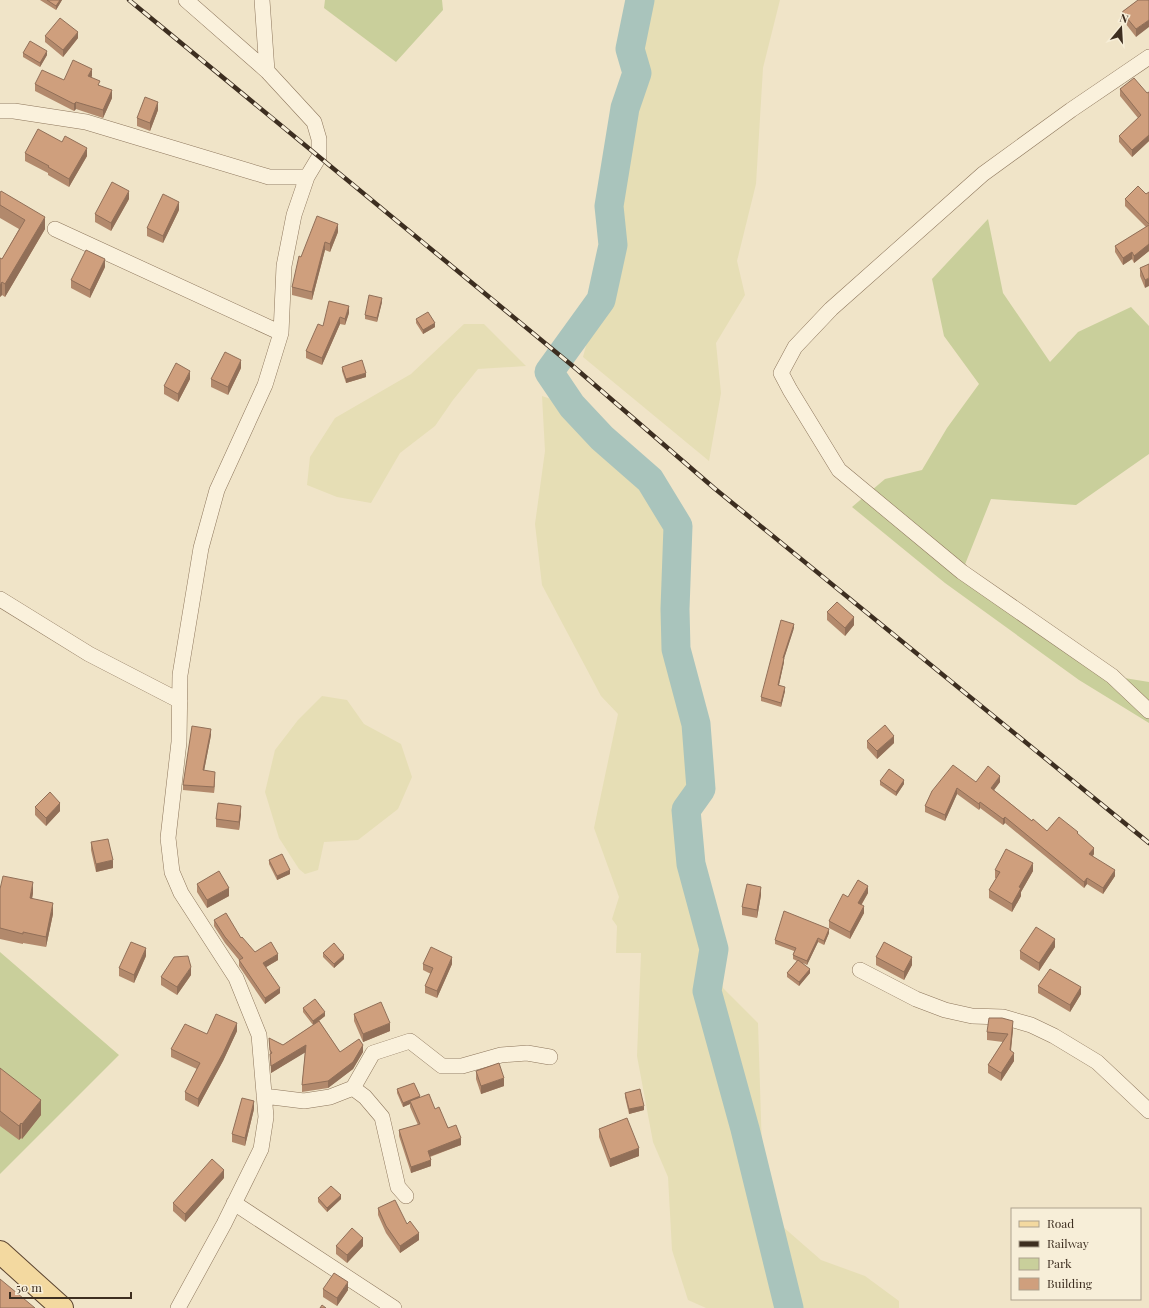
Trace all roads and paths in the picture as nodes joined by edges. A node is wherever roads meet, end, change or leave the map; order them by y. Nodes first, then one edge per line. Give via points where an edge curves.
1 (186, 0) edge
2 (262, 0) edge
3 (1149, 57) edge
4 (267, 70) junction
5 (0, 111) edge
6 (307, 177) junction
7 (55, 229) dead end
8 (281, 333) junction
9 (0, 599) edge
10 (180, 701) junction
11 (1149, 711) edge
12 (860, 970) dead end
13 (550, 1057) dead end
14 (353, 1088) junction
15 (264, 1096) junction
16 (1149, 1111) edge
17 (406, 1196) dead end
18 (234, 1203) junction
19 (0, 1252) edge
20 (62, 1308) edge
21 (178, 1308) edge
22 (394, 1308) edge

1 - 4 street
2 - 4 street
3 - 11 street via 983,174 831,309 795,347 781,373 839,470 962,572 1112,676
4 - 6 street via 314,122 319,139 319,157
5 - 6 street via 86,122 269,177
6 - 8 street via 294,215 284,266
7 - 8 street
8 - 10 street via 265,385 215,497 201,548 180,675
9 - 10 street via 89,654
10 - 15 street via 179,742 168,838 172,872 181,893 236,978 259,1035
12 - 16 street via 916,999 945,1010 972,1016 1003,1017 1031,1025 1054,1036 1097,1062
13 - 14 street via 527,1054 501,1055 462,1066 442,1066 410,1041 373,1053
14 - 15 street via 330,1097 304,1101
14 - 17 street via 365,1097 382,1117 398,1187
15 - 18 street via 266,1117 261,1149
18 - 21 street
18 - 22 street
19 - 20 main road

